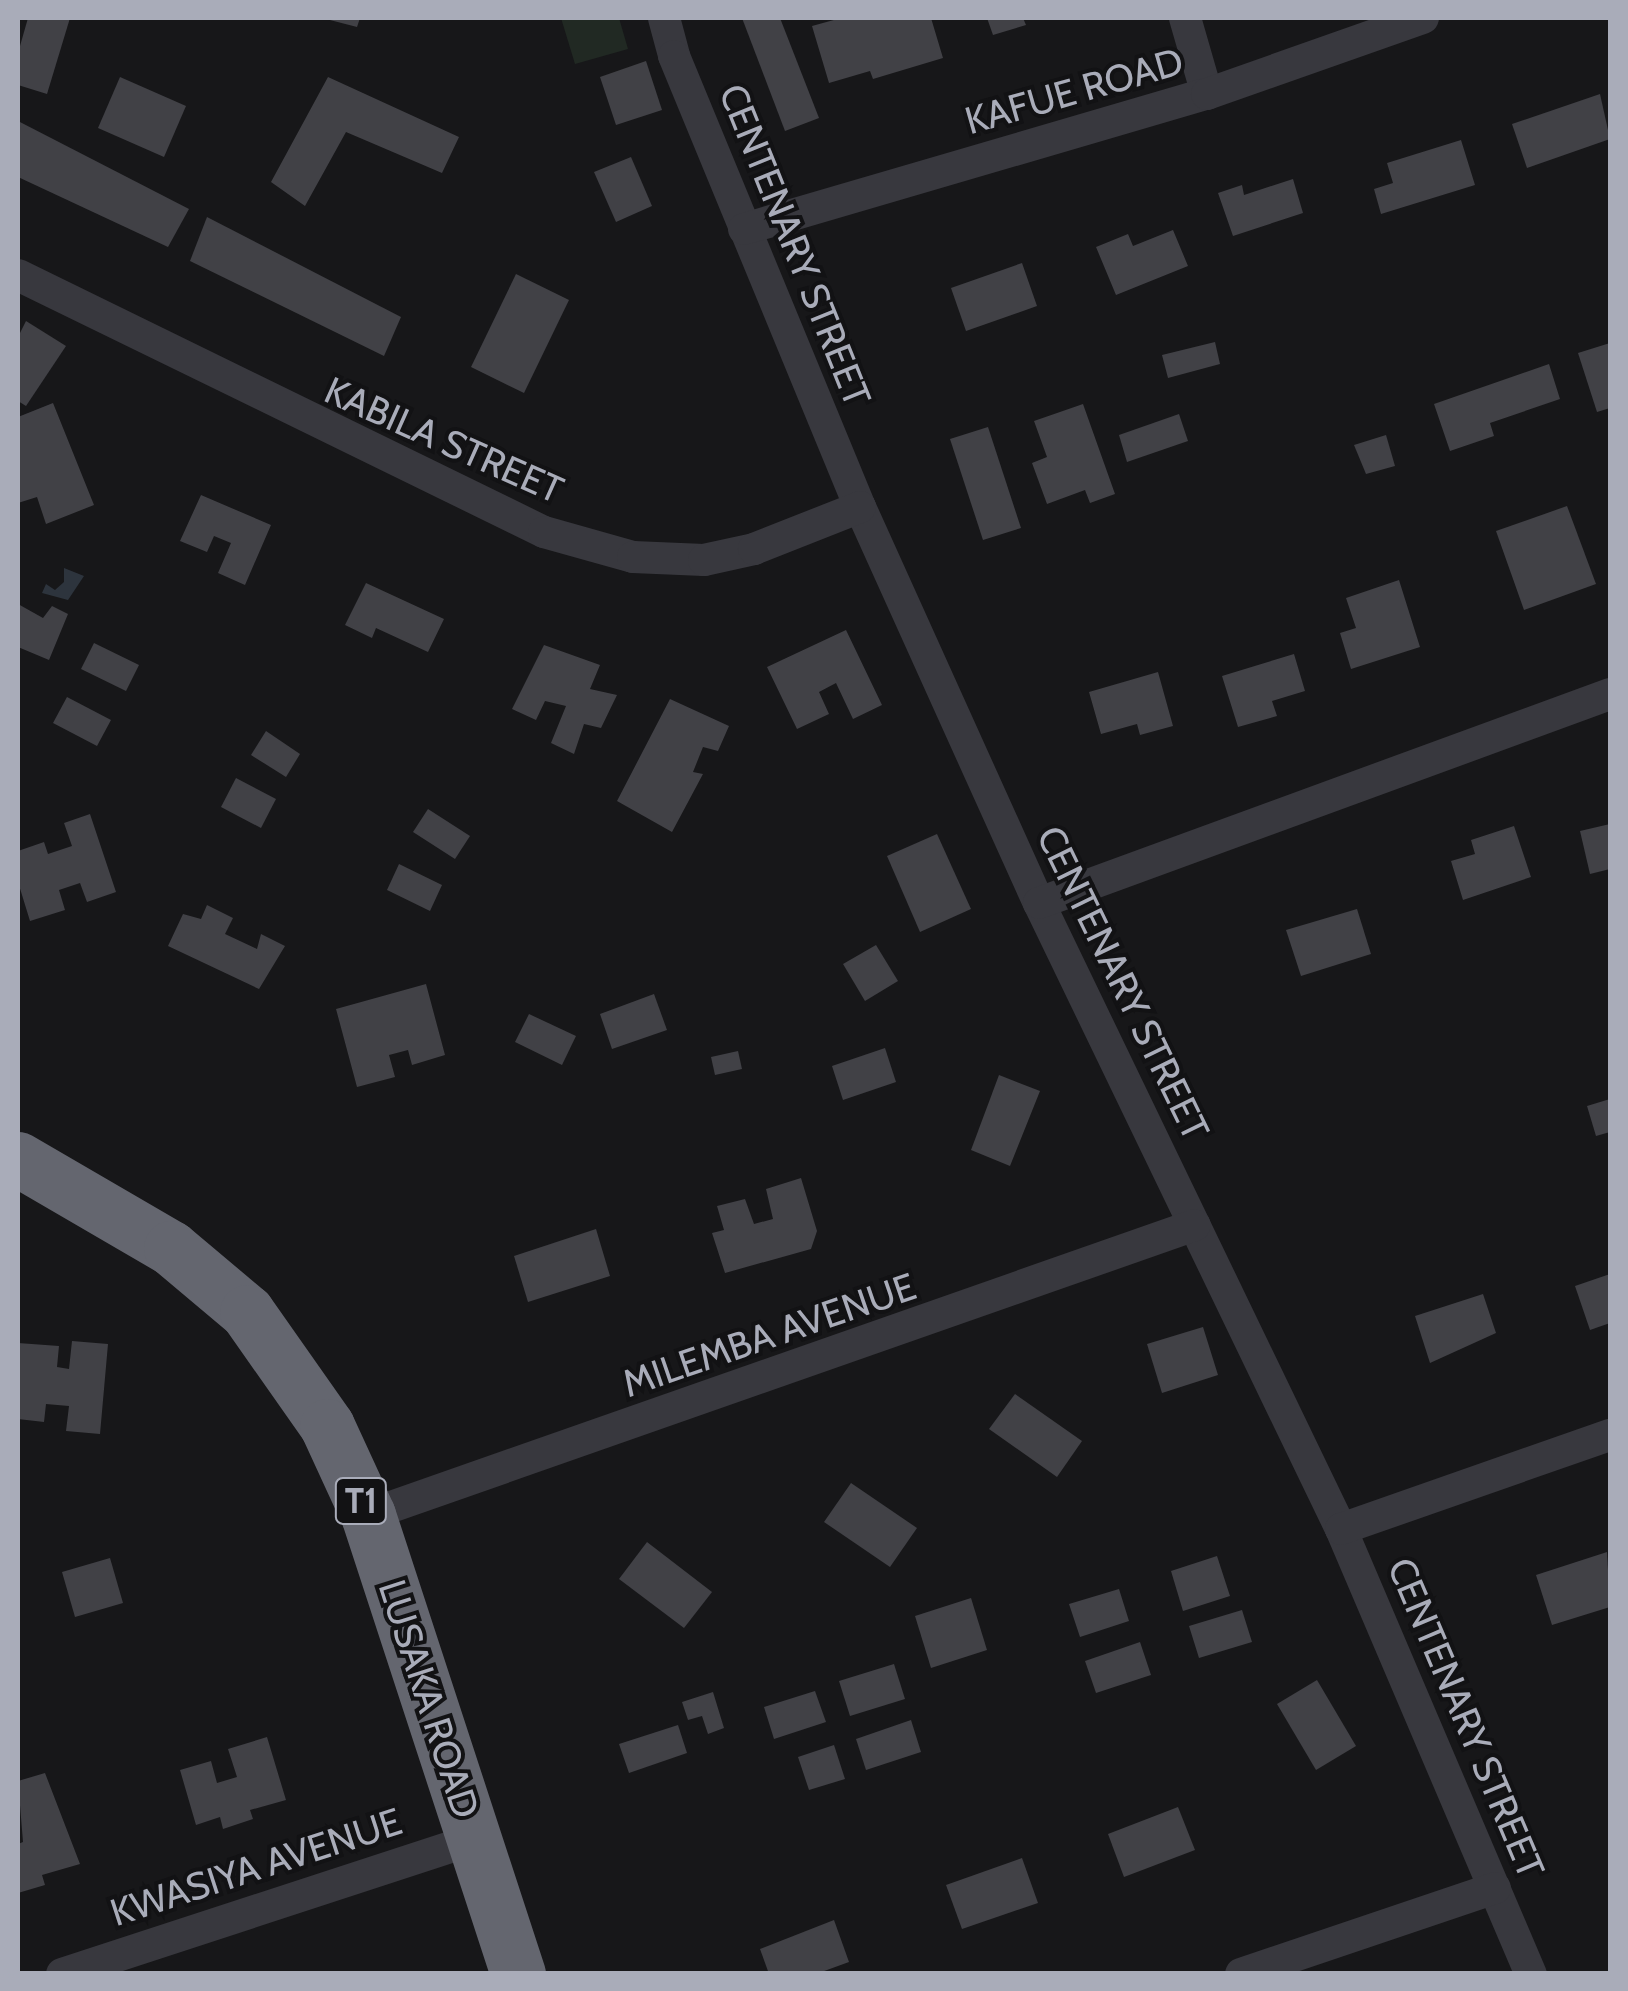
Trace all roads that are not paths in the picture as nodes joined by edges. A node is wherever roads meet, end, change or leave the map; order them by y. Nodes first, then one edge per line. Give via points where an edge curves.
1 (664, 18) edge
2 (1185, 18) edge
3 (1422, 18) edge
4 (1207, 94) junction
5 (744, 230) junction
6 (18, 275) edge
7 (860, 507) junction
8 (1610, 694) edge
9 (1039, 903) junction
10 (18, 1159) edge
11 (1195, 1225) junction
12 (1610, 1435) edge
13 (368, 1515) junction
14 (1342, 1529) junction
15 (476, 1839) junction
16 (1495, 1888) junction
17 (62, 1974) edge
18 (518, 1974) edge
19 (1241, 1974) edge
20 (1531, 1974) edge

1 - 5 street, CENTENARY STREET
2 - 4 street
3 - 4 street, KAFUE ROAD
4 - 5 street, KAFUE ROAD
5 - 7 street, CENTENARY STREET
6 - 7 street, KABILA STREET via 526,524 615,552 704,560 754,549
7 - 9 street, CENTENARY STREET
8 - 9 street
9 - 11 street, CENTENARY STREET
10 - 13 highway, LUSAKA ROAD / T1 via 171,1248 247,1312 327,1426
11 - 13 street, MILEMBA AVENUE
11 - 14 street, CENTENARY STREET
12 - 14 street
13 - 15 highway, LUSAKA ROAD / T1
14 - 16 street, CENTENARY STREET
15 - 17 street, KWASIYA AVENUE
15 - 18 highway, LUSAKA ROAD / T1
16 - 19 street
16 - 20 street, CENTENARY STREET

